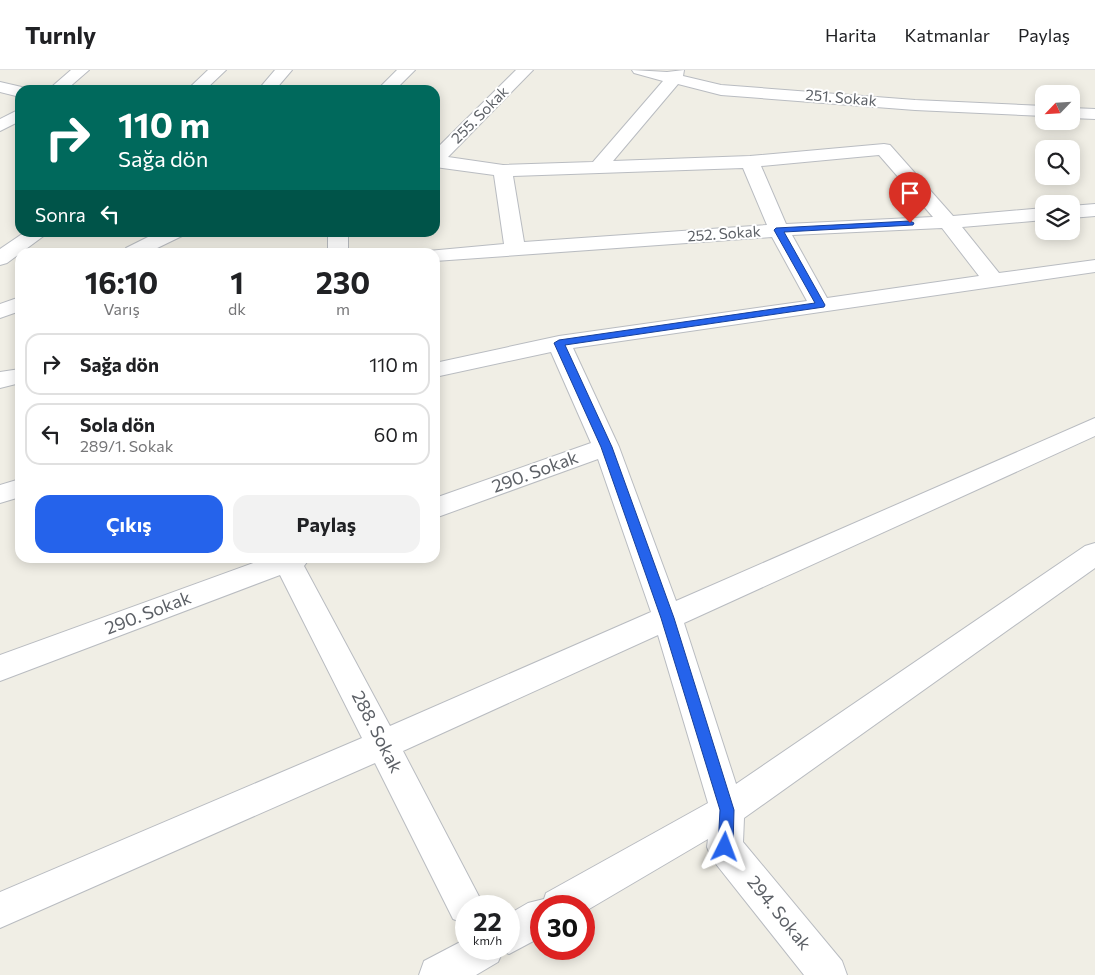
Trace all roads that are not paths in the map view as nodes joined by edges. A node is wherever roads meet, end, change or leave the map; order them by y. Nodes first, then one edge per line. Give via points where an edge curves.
1 (81, 70) edge
2 (218, 70) edge
3 (284, 70) edge
4 (407, 70) edge
5 (525, 70) edge
6 (640, 70) edge
7 (675, 74) edge
8 (62, 85) edge
9 (201, 85) edge
10 (270, 85) edge
11 (390, 85) edge
12 (0, 87) edge
13 (15, 91) edge
14 (1035, 111) edge
15 (1080, 113) edge
16 (1095, 114) edge
17 (15, 117) edge
18 (0, 126) edge
19 (440, 155) edge
20 (440, 161) edge
21 (750, 162) junction
22 (598, 168) junction
23 (503, 171) junction
24 (1095, 210) edge
25 (1080, 211) edge
26 (1035, 215) edge
27 (948, 222) junction
28 (779, 230) junction
29 (33, 237) edge
30 (164, 237) edge
31 (16, 248) edge
32 (141, 248) edge
33 (15, 249) edge
34 (515, 249) junction
35 (440, 256) edge
36 (0, 259) edge
37 (1095, 266) edge
38 (994, 281) junction
39 (820, 305) junction
40 (15, 306) edge
41 (0, 311) edge
42 (559, 343) junction
43 (440, 369) edge
44 (15, 377) edge
45 (0, 380) edge
46 (1095, 426) edge
47 (606, 447) junction
48 (15, 490) edge
49 (0, 494) edge
50 (440, 506) edge
51 (1095, 553) edge
52 (279, 563) edge
53 (292, 563) edge
54 (668, 618) junction
55 (0, 668) edge
56 (384, 744) junction
57 (727, 810) junction
58 (460, 895) edge
59 (578, 895) edge
60 (0, 910) edge
61 (465, 960) edge
62 (438, 975) edge
63 (828, 975) edge

1 - 8 street
2 - 9 street
3 - 10 street
4 - 11 street
5 - 19 street, 255. Sokak
6 - 7 street, 251. Sokak
7 - 14 street, 251. Sokak via 721,90
7 - 22 street
12 - 13 street
15 - 16 street
17 - 18 street
20 - 23 street
21 - 22 street
21 - 27 street via 884,149
21 - 28 street
22 - 23 street
23 - 34 street
24 - 25 street
26 - 27 street, 252. Sokak
27 - 28 street, 252. Sokak
27 - 38 street
28 - 34 street, 252. Sokak
28 - 39 street
29 - 31 street
30 - 32 street
33 - 36 street
34 - 35 street, 252. Sokak
37 - 38 street
38 - 39 street
39 - 42 street
40 - 41 street
42 - 43 street
42 - 47 street, 294. Sokak
44 - 45 street
46 - 54 street
47 - 50 street, 290. Sokak
47 - 54 street, 294. Sokak
48 - 49 street
51 - 57 street
52 - 55 street, 290. Sokak
53 - 56 street, 288. Sokak
54 - 56 street
54 - 57 street, 294. Sokak
56 - 58 street, 288. Sokak
56 - 60 street
57 - 59 street
57 - 63 street, 294. Sokak via 725,847
61 - 62 street

